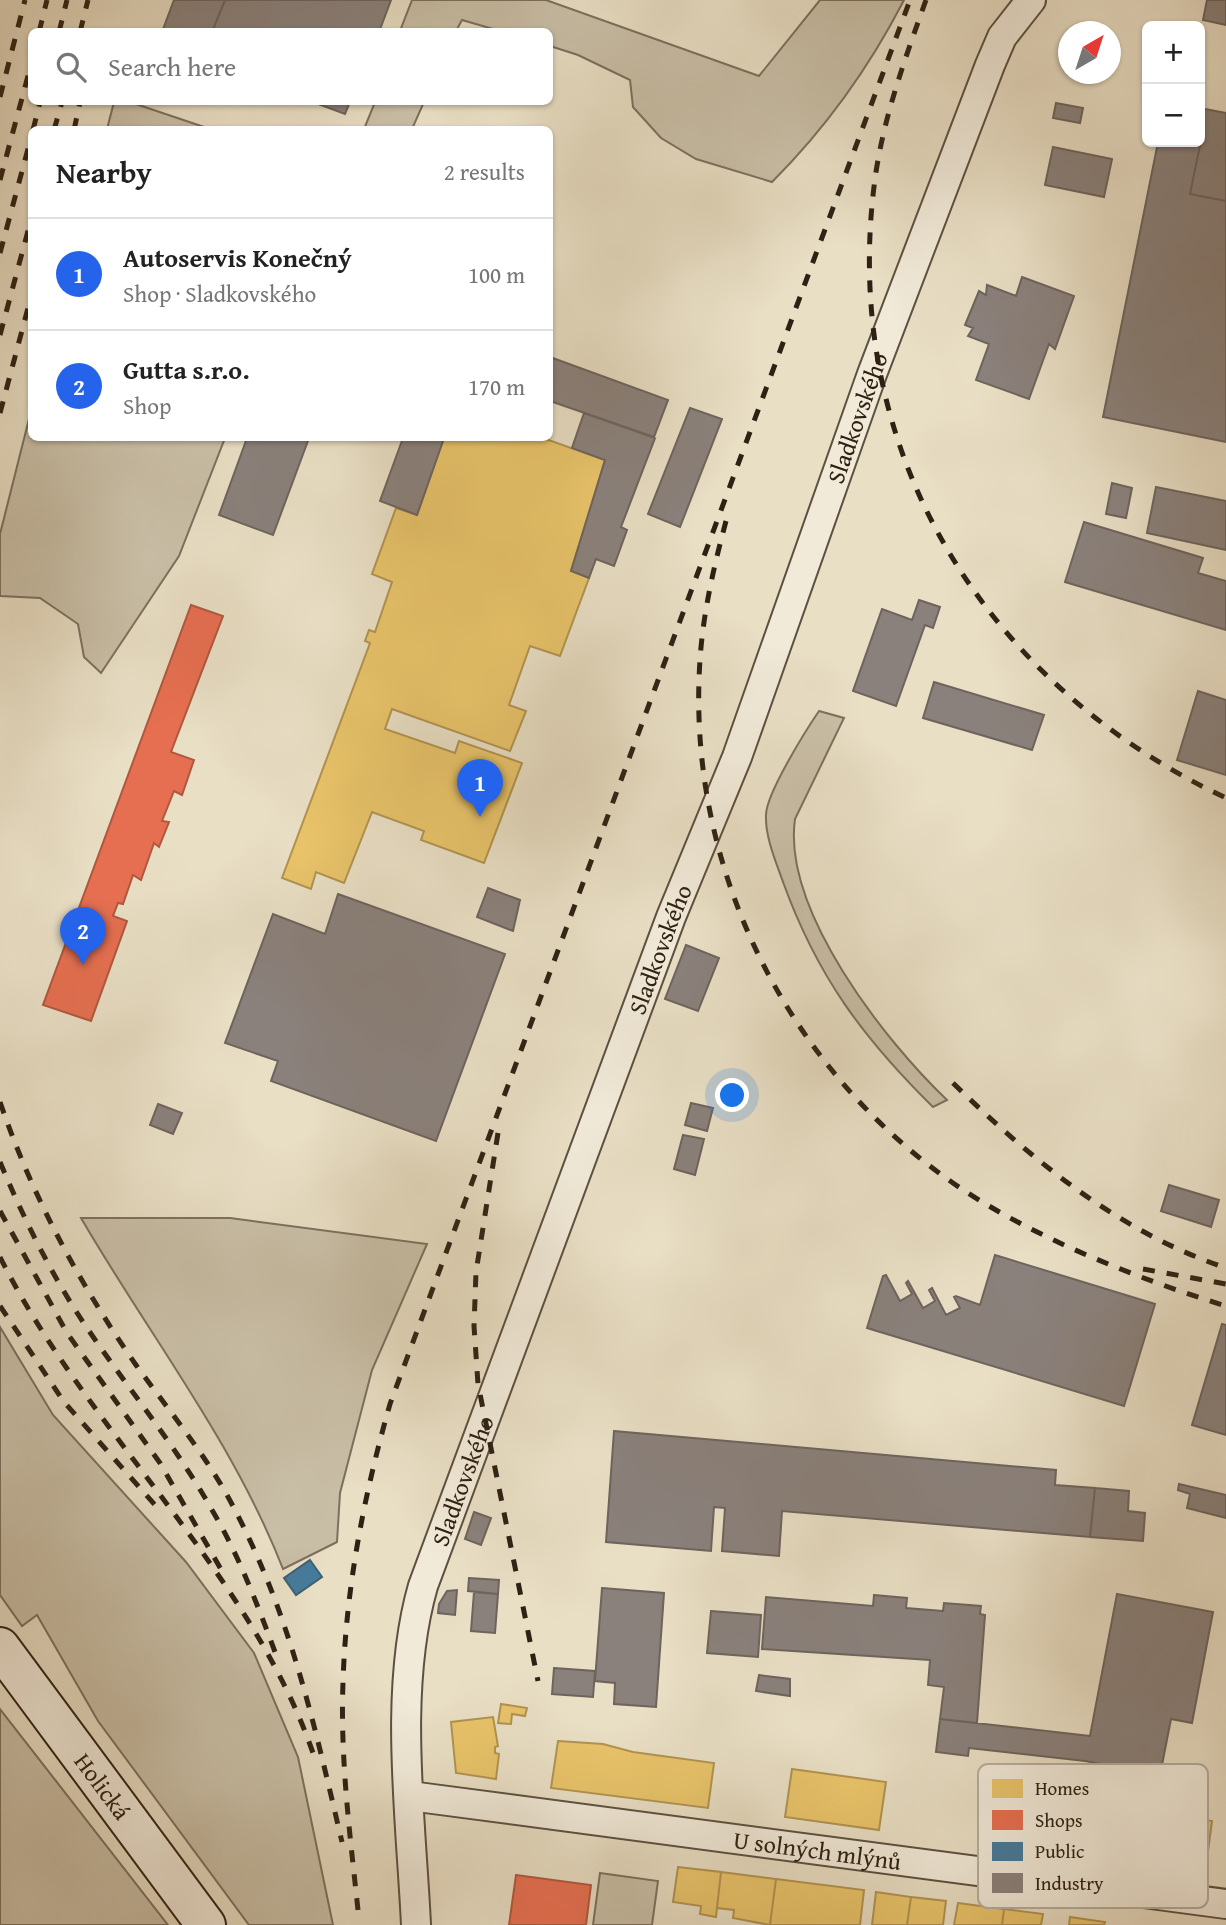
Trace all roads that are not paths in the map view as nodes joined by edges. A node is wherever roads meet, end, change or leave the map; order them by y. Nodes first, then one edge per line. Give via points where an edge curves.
1 (1031, 0) edge
2 (0, 1647) edge
3 (410, 1796) junction
4 (978, 1871) edge
5 (1208, 1902) edge
6 (1226, 1904) edge
7 (206, 1925) edge
8 (416, 1925) edge

1 - 3 street, Sladkovského via 1002,37 990,65 875,366 737,757 671,917 423,1587 411,1626 408,1663
2 - 7 street, Holická
3 - 4 street, U solných mlýnů
3 - 8 street, Sladkovského
5 - 6 street, U solných mlýnů

